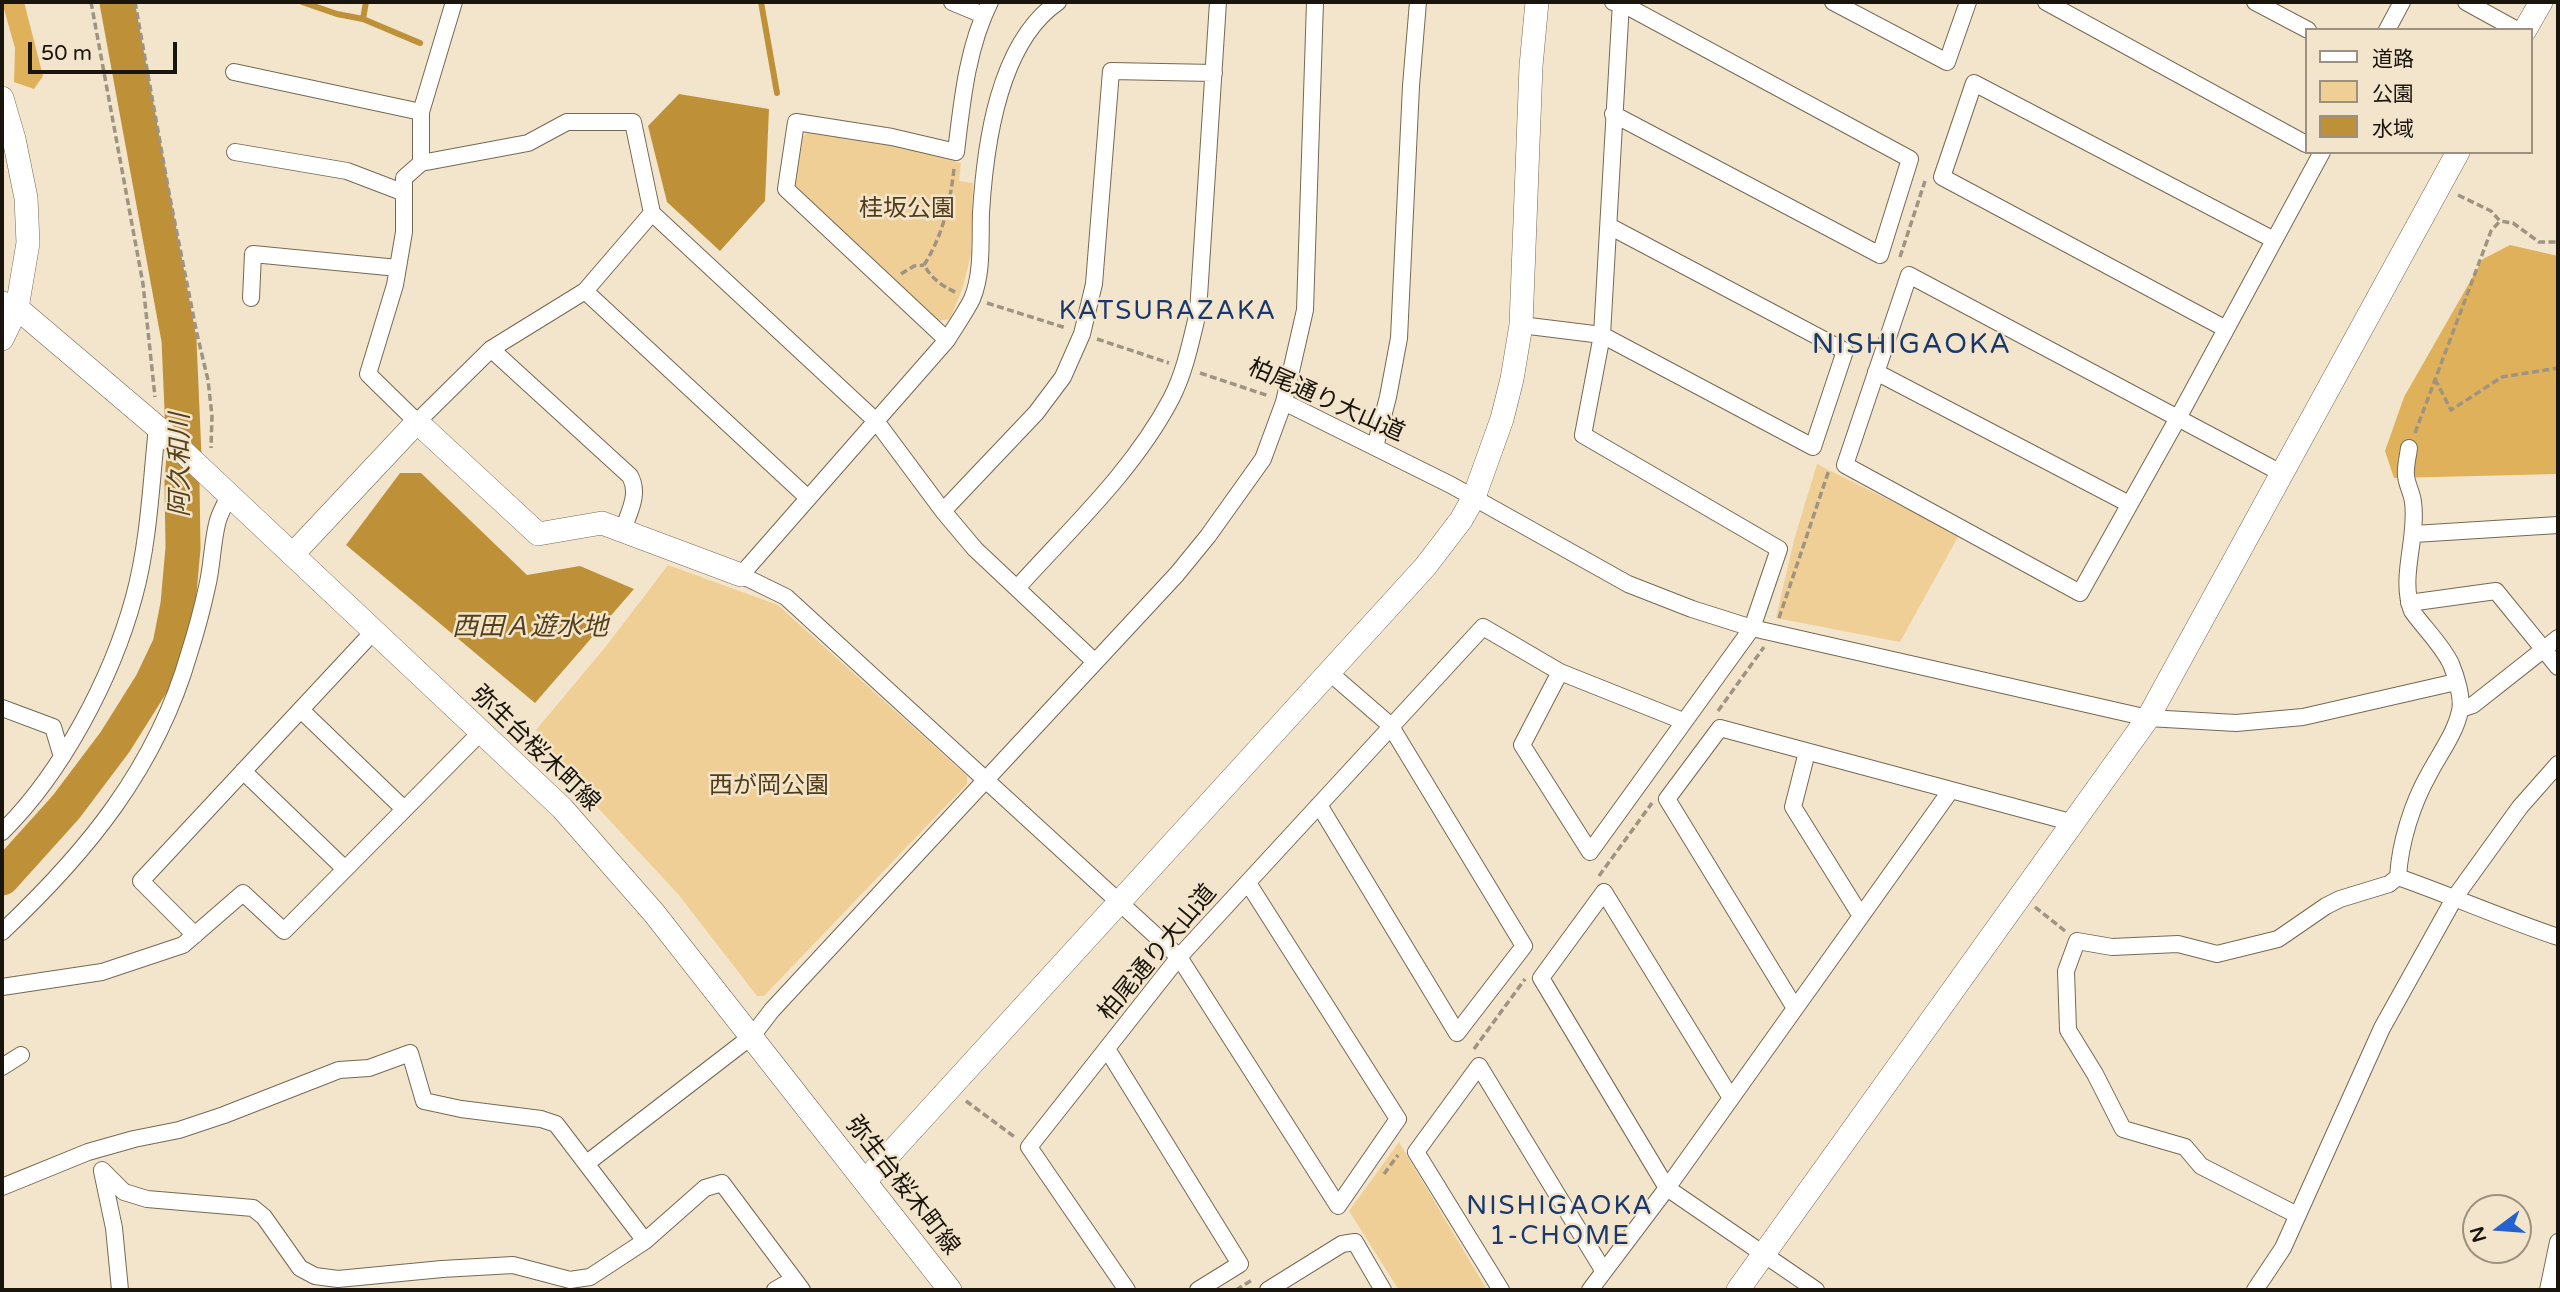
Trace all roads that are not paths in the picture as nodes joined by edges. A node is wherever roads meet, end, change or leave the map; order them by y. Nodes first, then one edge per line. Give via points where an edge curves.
1 (454, 2) edge
2 (952, 2) edge
3 (1058, 2) edge
4 (1217, 2) edge
5 (1315, 2) edge
6 (1418, 2) edge
7 (1537, 2) edge
8 (1618, 2) edge
9 (1833, 2) edge
10 (1968, 2) edge
11 (2046, 2) edge
12 (2255, 2) edge
13 (2402, 2) edge
14 (2466, 2) edge
15 (2541, 2) edge
16 (987, 8) edge
17 (2304, 28) edge
18 (2388, 28) edge
19 (2513, 28) edge
20 (2526, 28) edge
21 (234, 72) dead end
22 (1214, 73) junction
23 (2, 98) edge
24 (421, 112) junction
25 (1613, 114) junction
26 (2304, 143) edge
27 (235, 152) dead end
28 (2320, 154) edge
29 (2457, 154) edge
30 (421, 163) junction
31 (402, 192) junction
32 (652, 213) junction
33 (1609, 226) junction
34 (2274, 240) junction
35 (398, 268) junction
36 (586, 291) junction
37 (251, 298) dead end
38 (10, 306) edge
39 (1521, 325) junction
40 (2226, 328) junction
41 (1602, 335) junction
42 (2, 339) edge
43 (947, 340) junction
44 (491, 349) junction
45 (1876, 372) junction
46 (1284, 402) junction
47 (2178, 418) junction
48 (876, 421) junction
49 (417, 422) junction
50 (160, 431) junction
51 (1375, 447) junction
52 (2409, 448) road end
53 (2283, 474) junction
54 (229, 495) junction
55 (1474, 497) junction
56 (808, 498) junction
57 (2130, 504) junction
58 (943, 511) junction
59 (2558, 525) edge
60 (623, 530) junction
61 (2414, 534) junction
62 (293, 554) junction
63 (741, 575) junction
64 (1017, 588) junction
65 (2409, 603) junction
66 (1752, 628) junction
67 (374, 631) junction
68 (2558, 638) edge
69 (2543, 649) junction
70 (1094, 661) junction
71 (2558, 667) edge
72 (1560, 672) junction
73 (1329, 673) junction
74 (2456, 682) junction
75 (2, 708) edge
76 (2461, 709) junction
77 (300, 710) junction
78 (2148, 718) junction
79 (1683, 721) junction
80 (1390, 725) junction
81 (481, 732) junction
82 (1807, 752) junction
83 (62, 757) junction
84 (2558, 764) edge
85 (243, 771) junction
86 (987, 779) junction
87 (1951, 790) junction
88 (1320, 804) junction
89 (404, 809) junction
90 (2074, 823) junction
91 (2, 832) edge
92 (345, 869) junction
93 (2398, 877) junction
94 (1248, 883) junction
95 (2455, 897) junction
96 (1121, 903) junction
97 (1861, 916) junction
98 (2, 932) edge
99 (195, 935) junction
100 (2558, 937) edge
101 (1179, 957) junction
102 (2, 987) edge
103 (1795, 1008) junction
104 (752, 1036) junction
105 (1107, 1049) junction
106 (21, 1055) dead end
107 (2, 1067) edge
108 (1731, 1098) junction
109 (88, 1152) junction
110 (587, 1163) junction
111 (102, 1170) junction
112 (865, 1181) junction
113 (2, 1186) edge
114 (1667, 1188) junction
115 (2297, 1215) junction
116 (645, 1241) junction
117 (2558, 1242) edge
118 (1764, 1253) junction
119 (1603, 1270) junction
120 (1264, 1283) edge
121 (798, 1285) edge
122 (120, 1290) edge
123 (775, 1290) edge
124 (950, 1290) edge
125 (1127, 1290) edge
126 (1198, 1290) edge
127 (1383, 1290) edge
128 (1501, 1290) edge
129 (1590, 1290) edge
130 (1738, 1290) edge
131 (1816, 1290) edge
132 (2255, 1290) edge
133 (2548, 1290) edge

1 - 24 street
2 - 16 street
3 - 43 street via 1022,40 992,118 978,271 972,298
4 - 22 street
5 - 46 street via 1305,310
6 - 51 street via 1399,338
7 - 39 street
8 - 25 street
8 - 25 street via 1910,159 1880,255
9 - 10 street via 1947,62
11 - 26 street
12 - 17 street
13 - 18 street
14 - 19 street
15 - 20 street
16 - 43 street via 965,81 956,152 796,122 786,189
21 - 24 street
22 - 58 street via 1111,71 1094,284 1082,334 1063,377 1036,413
22 - 64 street via 1198,312 1172,397 1120,475
23 - 38 street via 26,198 28,243
24 - 30 street
25 - 33 street
27 - 31 street via 347,171
28 - 34 street
29 - 53 street
30 - 31 street via 404,178
30 - 32 street via 528,144 567,122 633,122
31 - 35 street via 404,232
32 - 36 street
32 - 48 street
33 - 41 street
33 - 41 street via 1845,351 1813,447
34 - 40 street
34 - 40 street via 1974,83 1942,177
35 - 37 street via 253,254
35 - 49 street via 368,374
36 - 44 street
36 - 56 street
38 - 42 street
38 - 50 street, 弥生台桜木町線
39 - 41 street
39 - 55 street via 1502,419
40 - 47 street
41 - 66 street via 1583,435 1779,549
43 - 48 street
44 - 49 street
44 - 60 street via 630,476 635,495
45 - 47 street via 1909,275
45 - 57 street
45 - 57 street via 1845,465 2080,593
46 - 51 street, 柏尾通り大山道
46 - 70 street via 1263,459 1243,489 1177,574
47 - 53 street
47 - 57 street
48 - 56 street
48 - 58 street
49 - 60 street via 538,534 602,523
49 - 62 street
50 - 54 street, 弥生台桜木町線
50 - 83 street via 134,596 116,650
51 - 55 street, 柏尾通り大山道
52 - 61 street via 2406,474
53 - 78 street
54 - 62 street, 弥生台桜木町線
54 - 98 street via 217,523 207,586 188,657 146,757 89,842
55 - 66 street, 柏尾通り大山道 via 1628,584
55 - 73 street via 1425,567
56 - 63 street
58 - 64 street
59 - 61 street
60 - 63 street
61 - 65 street
62 - 67 street, 弥生台桜木町線
63 - 86 street via 786,597
64 - 70 street
65 - 69 street via 2496,591
65 - 74 street via 2450,662
66 - 78 street, 柏尾通り大山道
66 - 79 street
67 - 77 street
67 - 81 street, 弥生台桜木町線
68 - 69 street
69 - 71 street
69 - 76 street via 2473,705
70 - 86 street
72 - 79 street
72 - 79 street via 1522,745 1590,852
72 - 80 street, 柏尾通り大山道 via 1483,627
73 - 80 street
73 - 96 street
74 - 76 street
74 - 78 street, 柏尾通り大山道 via 2303,717 2236,723
75 - 83 street via 53,727
76 - 93 street via 2411,814
77 - 85 street
77 - 89 street
78 - 90 street
80 - 88 street, 柏尾通り大山道
80 - 88 street via 1524,946 1457,1033
81 - 89 street
81 - 104 street, 弥生台桜木町線 via 605,855
82 - 87 street
82 - 97 street via 1793,807
82 - 103 street via 1720,728 1667,799
83 - 91 street
84 - 95 street via 2520,807
85 - 92 street
85 - 99 street via 141,881
86 - 96 street
86 - 104 street
87 - 90 street
87 - 97 street
88 - 94 street, 柏尾通り大山道
89 - 92 street
90 - 118 street
92 - 99 street via 284,931 243,893
93 - 95 street
93 - 115 street via 2326,906 2278,939 2217,954 2178,944 2112,947 2077,941 2066,971 2068,1030 2123,1129 2185,1147 2201,1166
94 - 101 street, 柏尾通り大山道
94 - 101 street via 1398,1118 1338,1206
95 - 100 street
95 - 115 street via 2382,1028
96 - 101 street
96 - 112 street
97 - 103 street
99 - 102 street via 183,946 102,972
101 - 105 street, 柏尾通り大山道
103 - 108 street
104 - 110 street
104 - 112 street, 弥生台桜木町線
105 - 125 street, 柏尾通り大山道 via 1029,1147
105 - 126 street via 1240,1264
106 - 107 street
108 - 114 street
108 - 114 street via 1604,892 1541,978
109 - 110 street via 179,1130 339,1070 369,1068 410,1053 424,1101 556,1124
109 - 111 street
109 - 113 street
110 - 116 street
111 - 116 street via 124,1192 147,1199 253,1208 300,1268 315,1276 338,1279 513,1265 570,1280 590,1277
111 - 122 street
112 - 124 street, 弥生台桜木町線
114 - 118 street
114 - 119 street
115 - 132 street via 2283,1248
116 - 121 street via 705,1188 722,1183
117 - 133 street
118 - 130 street
118 - 131 street
119 - 128 street via 1479,1066 1416,1152
119 - 129 street
120 - 127 street via 1355,1241
121 - 123 street

